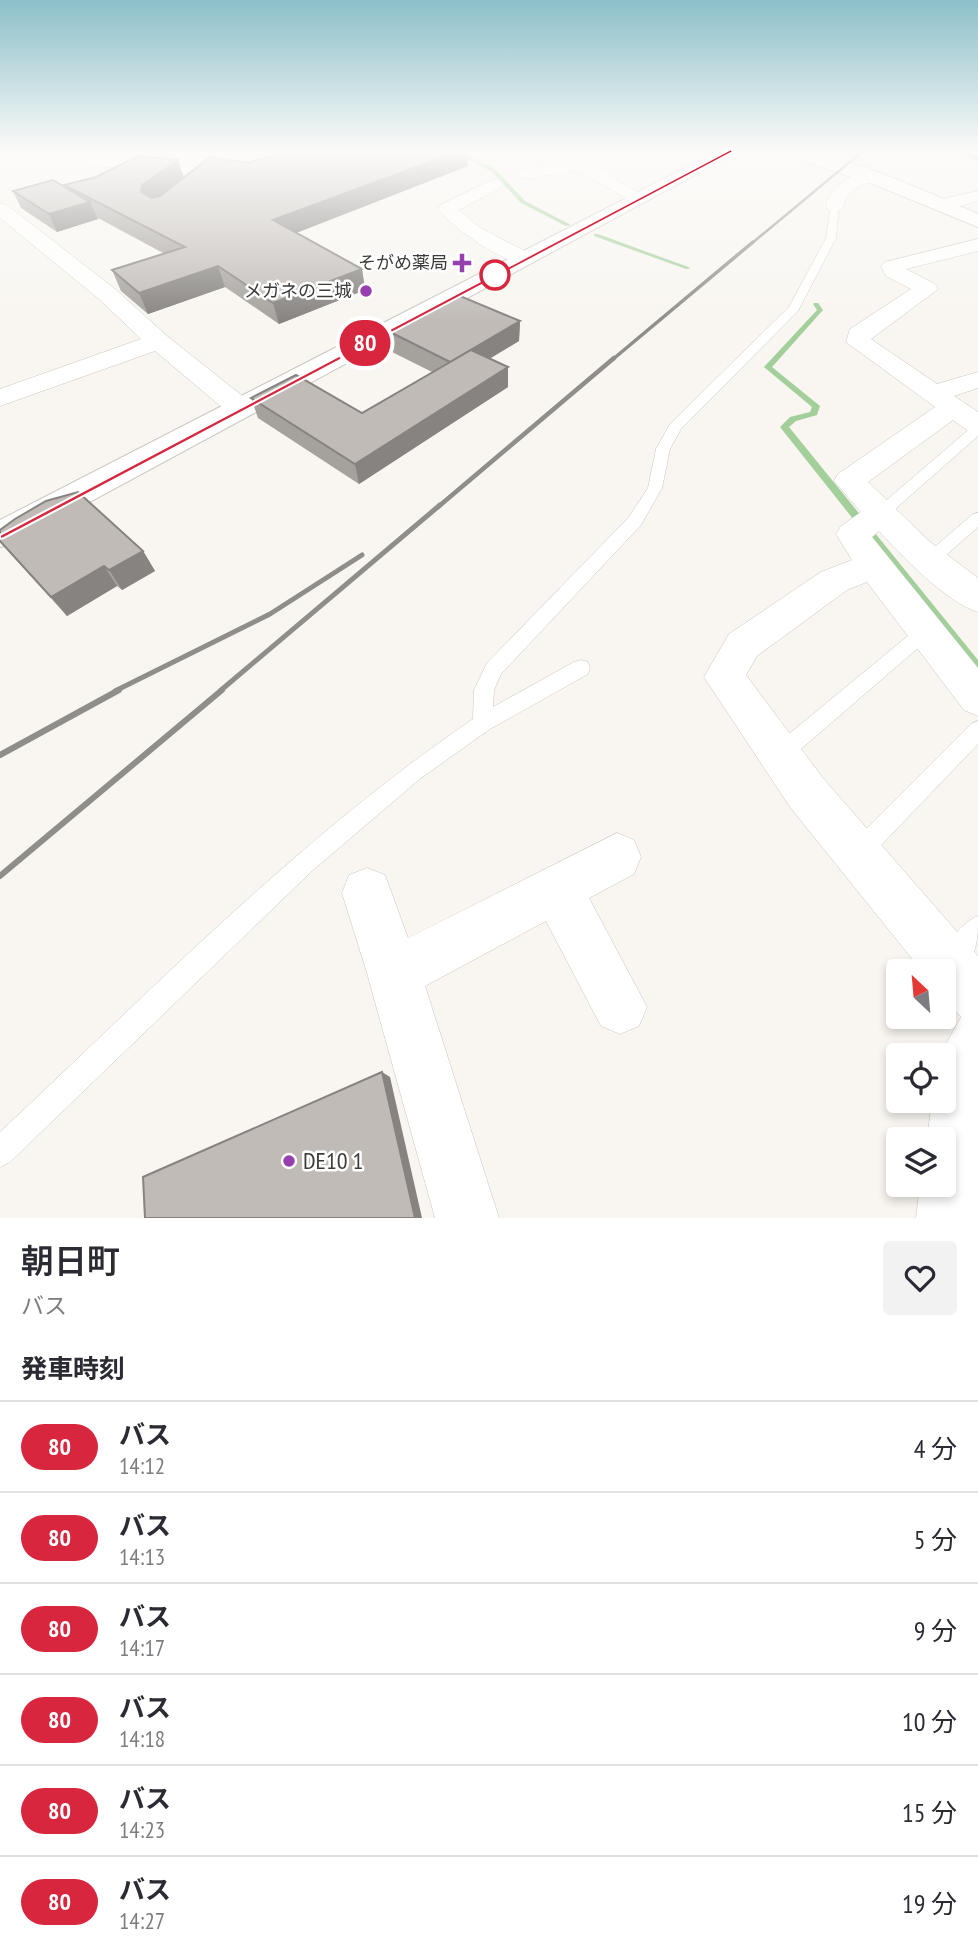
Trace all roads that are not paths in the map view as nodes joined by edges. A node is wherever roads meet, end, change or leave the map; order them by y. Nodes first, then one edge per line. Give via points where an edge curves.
1 (449, 208) edge
2 (623, 208) edge
3 (835, 208) edge
4 (948, 208) edge
5 (5, 219) edge
6 (978, 221) edge
7 (978, 245) edge
8 (525, 259) junction
9 (158, 341) junction
10 (978, 380) edge
11 (0, 398) edge
12 (942, 401) junction
13 (240, 408) junction
14 (978, 427) edge
15 (978, 518) edge
16 (871, 533) junction
17 (0, 535) edge
18 (930, 560) junction
19 (978, 598) edge
20 (926, 631) junction
21 (581, 668) dead end
22 (978, 698) edge
23 (483, 723) junction
24 (978, 730) edge
25 (780, 754) junction
26 (858, 853) junction
27 (617, 857) dead end
28 (556, 888) junction
29 (368, 893) dead end
30 (978, 928) edge
31 (946, 959) edge
32 (952, 959) edge
33 (956, 970) edge
34 (394, 973) junction
35 (978, 997) edge
36 (620, 1007) dead end
37 (978, 1038) edge
38 (0, 1153) edge
39 (467, 1218) edge
40 (948, 1218) edge

1 - 8 street via 472,231
2 - 8 street
3 - 23 lane via 831,238 794,309 675,427 663,449 655,488 635,521 494,668 484,690
4 - 6 street
5 - 9 street via 107,295
7 - 12 street via 892,266 927,289 859,334 858,342 866,350
8 - 13 street
9 - 11 street
9 - 13 street
10 - 12 street
12 - 14 street
12 - 16 street via 849,481
13 - 17 street
14 - 16 lane
15 - 18 lane
16 - 18 street
16 - 20 street
16 - 25 street via 834,581 743,645 724,677
18 - 19 street
20 - 22 street
20 - 25 lane
21 - 23 lane
23 - 38 lane via 414,771 305,862
24 - 26 lane
25 - 26 street
26 - 31 street
27 - 28 street
28 - 34 street
28 - 36 street
29 - 34 street
30 - 32 lane
33 - 35 street
34 - 39 street
37 - 40 street via 966,1062

